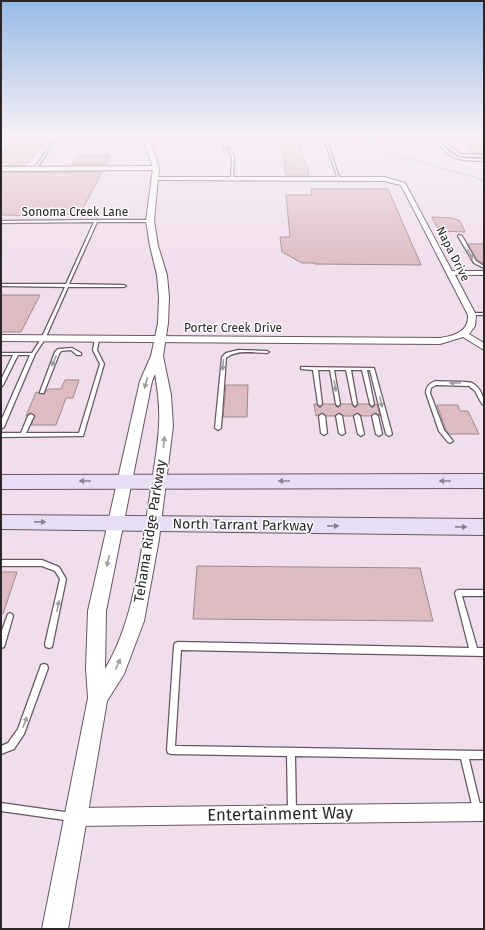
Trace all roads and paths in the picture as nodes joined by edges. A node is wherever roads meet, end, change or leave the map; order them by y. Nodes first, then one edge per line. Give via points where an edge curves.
1 (156, 181) edge
2 (396, 181) edge
3 (96, 221) junction
4 (150, 221) junction
5 (1, 222) edge
6 (460, 236) dead end
7 (484, 267) edge
8 (451, 273) junction
9 (484, 273) edge
10 (1, 284) edge
11 (67, 285) junction
12 (124, 286) dead end
13 (471, 314) junction
14 (484, 314) edge
15 (464, 334) junction
16 (1, 338) edge
17 (43, 339) junction
18 (97, 339) junction
19 (160, 339) junction
20 (484, 347) edge
21 (267, 352) dead end
22 (1, 354) edge
23 (16, 354) junction
24 (34, 354) junction
25 (79, 354) dead end
26 (157, 356) junction
27 (304, 368) dead end
28 (316, 368) junction
29 (332, 369) junction
30 (348, 369) junction
31 (364, 369) junction
32 (1, 385) edge
33 (42, 392) dead end
34 (484, 403) edge
35 (320, 404) dead end
36 (338, 404) dead end
37 (355, 404) dead end
38 (372, 404) dead end
39 (31, 416) dead end
40 (322, 416) dead end
41 (339, 416) dead end
42 (357, 416) dead end
43 (375, 416) dead end
44 (1, 427) edge
45 (218, 428) dead end
46 (324, 433) dead end
47 (342, 433) dead end
48 (361, 434) dead end
49 (379, 434) dead end
50 (389, 434) dead end
51 (1, 435) edge
52 (23, 435) junction
53 (450, 441) dead end
54 (124, 481) junction
55 (160, 481) junction
56 (484, 481) edge
57 (1, 482) edge
58 (1, 522) edge
59 (116, 523) junction
60 (154, 524) junction
61 (484, 527) edge
62 (1, 563) edge
63 (484, 593) edge
64 (10, 616) dead end
65 (1, 644) edge
66 (49, 644) dead end
67 (474, 652) junction
68 (484, 652) edge
69 (44, 668) dead end
70 (98, 698) junction
71 (1, 750) edge
72 (291, 752) junction
73 (464, 755) junction
74 (484, 755) edge
75 (1, 807) edge
76 (481, 812) edge
77 (292, 814) junction
78 (76, 817) junction
79 (55, 929) edge

1 - 4 street, Tehama Ridge Parkway
2 - 8 street, Napa Drive via 404,184
3 - 4 lane, Sonoma Creek Lane
3 - 5 lane, Sonoma Creek Lane
3 - 11 lane
4 - 19 street, Tehama Ridge Parkway via 162,275 164,297
6 -> 7 lane via 475,262
8 - 9 street
8 - 13 street, Napa Drive
10 - 11 lane
11 - 12 lane
11 - 17 lane
13 - 14 lane
13 - 15 street via 473,320
15 - 19 street, Porter Creek Drive via 440,341
15 - 20 street
16 - 17 street, Porter Creek Drive
17 - 18 street, Porter Creek Drive
17 - 24 lane
18 - 19 street, Porter Creek Drive
18 - 52 lane via 94,350 102,364 81,435
19 - 26 street, Tehama Ridge Parkway
21 -> 45 lane via 234,352 224,358
22 - 23 lane
23 - 24 lane
23 - 32 lane
24 - 44 lane
25 -> 33 lane via 72,349 57,353
26 -> 54 street, Tehama Ridge Parkway via 146,381
55 -> 26 street, Tehama Ridge Parkway via 166,426
27 - 28 lane
28 - 29 lane
28 - 35 lane
29 - 30 lane
29 -> 36 lane
30 - 31 lane
30 - 37 lane
31 - 38 lane
31 -> 50 lane via 372,369
34 -> 53 lane via 477,390 470,384 431,384 428,393 442,430
39 - 52 lane
40 - 46 lane
41 - 47 lane
42 - 48 lane
43 - 49 lane
51 - 52 lane
54 - 55 main road
54 -> 57 main road
54 - 59 street, Tehama Ridge Parkway
56 -> 55 main road
55 - 60 street, Tehama Ridge Parkway
58 -> 59 main road, North Tarrant Parkway
59 - 60 main road, North Tarrant Parkway
59 -> 70 street, Tehama Ridge Parkway via 98,611 95,668
60 -> 61 main road, North Tarrant Parkway
70 -> 60 street, Tehama Ridge Parkway via 117,667 135,621
66 -> 62 lane via 63,579 57,569 42,563
63 - 67 lane via 458,593
64 - 65 lane
67 - 68 lane
67 - 72 lane via 178,646 171,750
71 -> 69 lane via 11,746 21,731
70 - 78 street, Tehama Ridge Parkway
72 - 73 lane
72 - 77 lane
73 - 74 lane
73 - 76 lane
75 - 78 lane
76 - 77 street, Entertainment Way
77 - 78 street, Entertainment Way
78 - 79 street, Tehama Ridge Parkway

